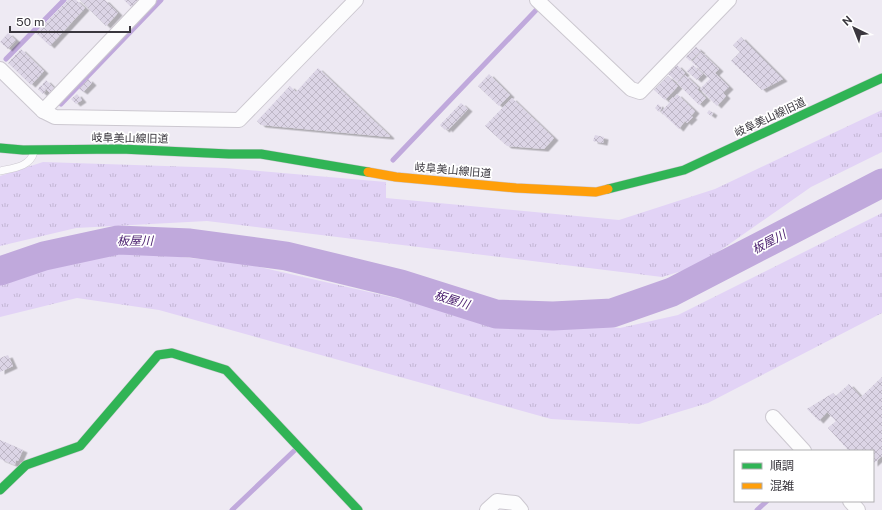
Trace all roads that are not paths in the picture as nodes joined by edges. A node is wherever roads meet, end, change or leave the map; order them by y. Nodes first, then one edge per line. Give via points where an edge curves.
1 (149, 0) edge
2 (356, 0) edge
3 (537, 0) edge
4 (729, 0) edge
5 (0, 68) edge
6 (882, 78) edge
7 (43, 111) junction
8 (0, 148) edge
9 (34, 150) junction
10 (0, 171) edge
11 (773, 417) dead end
12 (803, 450) edge
13 (0, 490) edge
14 (851, 502) edge
15 (358, 510) edge
16 (487, 510) edge
17 (521, 510) edge
18 (858, 510) edge

1 - 7 street
2 - 7 street via 239,120 55,117
3 - 4 street via 631,89 640,92
5 - 7 street
6 - 9 street, 岐阜美山線旧道 via 684,170 596,192 516,188 396,176 261,154 121,149
8 - 9 street, 岐阜美山線旧道
9 - 10 lane via 25,164
11 - 12 street
13 - 15 street via 26,465 80,446 158,354 172,353 226,370
14 - 18 street
16 - 17 street via 497,501 515,503

